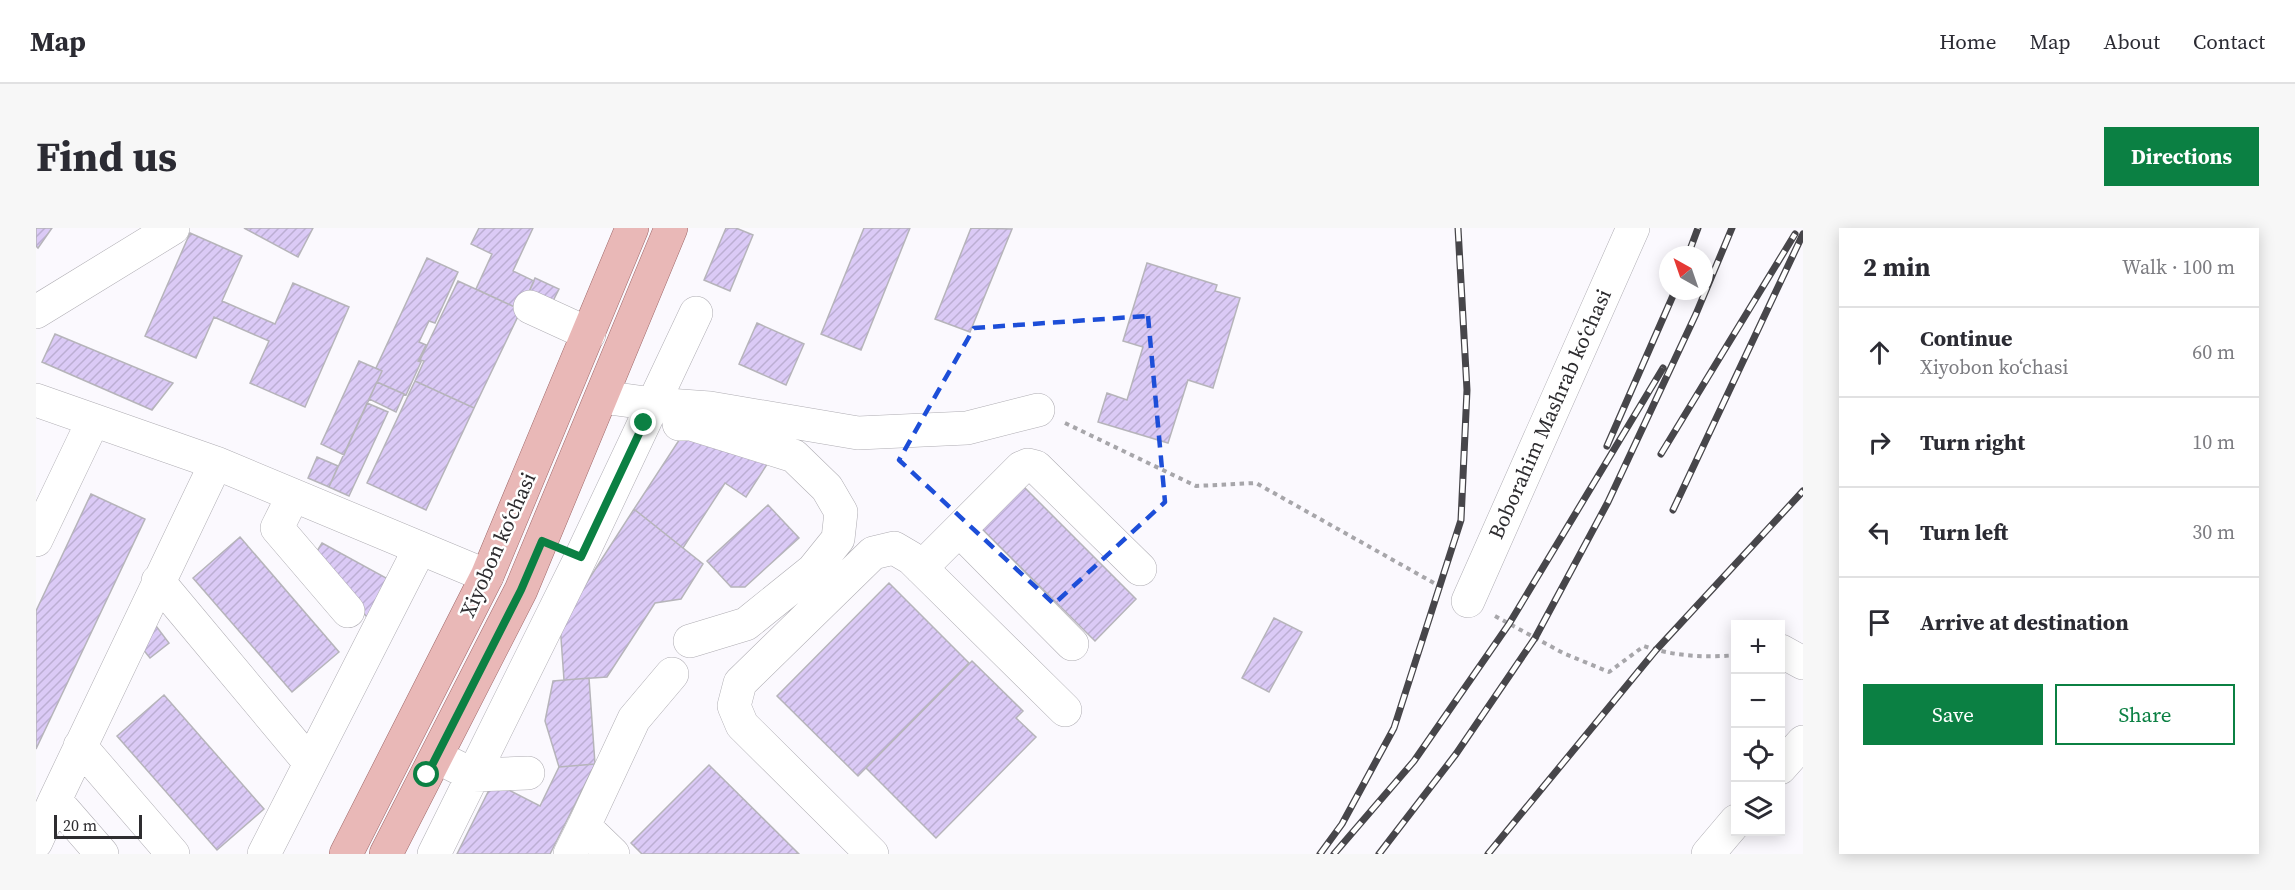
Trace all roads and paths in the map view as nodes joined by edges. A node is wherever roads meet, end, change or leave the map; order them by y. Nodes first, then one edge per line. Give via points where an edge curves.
1 (173, 228) edge
2 (632, 228) edge
3 (671, 228) edge
4 (1633, 228) edge
5 (530, 307) dead end
6 (36, 312) edge
7 (696, 314) dead end
8 (589, 334) junction
9 (602, 397) junction
10 (36, 400) edge
11 (1038, 410) joint
12 (648, 414) junction
13 (93, 421) junction
14 (216, 463) junction
15 (294, 496) junction
16 (958, 530) junction
17 (36, 540) edge
18 (542, 541) junction
19 (420, 548) junction
20 (581, 557) junction
21 (921, 568) junction
22 (1140, 569) dead end
23 (487, 576) junction
24 (158, 581) junction
25 (1468, 601) junction
26 (348, 612) dead end
27 (690, 640) dead end
28 (1072, 644) dead end
29 (1785, 653) edge
30 (1731, 655) edge
31 (1803, 663) edge
32 (672, 674) dead end
33 (1065, 710) dead end
34 (1803, 742) edge
35 (80, 746) junction
36 (436, 757) junction
37 (1785, 762) edge
38 (310, 763) junction
39 (528, 773) dead end
40 (473, 775) junction
41 (55, 800) junction
42 (1731, 827) edge
43 (577, 840) edge
44 (36, 842) edge
45 (102, 854) edge
46 (173, 854) edge
47 (264, 854) edge
48 (346, 854) edge
49 (386, 854) edge
50 (434, 854) edge
51 (613, 854) edge
52 (872, 854) edge
53 (1708, 854) edge

1 - 6 street
2 - 8 main road, Xiyobon koʻchasi
3 - 9 main road, Xiyobon koʻchasi
4 - 25 street, Boborahim Mashrab koʻchasi
5 - 8 street
7 - 12 street
8 - 23 main road, Xiyobon koʻchasi
9 - 12 street
9 - 18 main road, Xiyobon koʻchasi
10 - 13 street
11 - 12 street via 967,428 858,433 710,408
11 - 25 path via 1196,486 1256,483
12 - 20 street
12 - 27 street via 794,456 827,488 841,512 838,539 813,570 746,624
13 - 14 street
13 - 17 street
14 - 15 street
14 - 24 street
15 - 19 street
15 - 26 street via 277,528
16 - 21 street
16 - 22 street via 1028,465 1036,467
16 - 28 street
18 - 20 street
18 - 36 main road, Xiyobon koʻchasi
19 - 23 street
19 - 38 street
20 - 40 street
21 - 33 street
21 - 52 street via 894,548 873,553 740,683 734,706 742,725
23 - 48 main road, Xiyobon koʻchasi
24 - 35 street
24 - 38 street
25 - 30 path via 1563,653 1609,672 1644,646 1712,657
29 - 31 street
32 - 43 street via 634,719
34 - 37 street
35 - 41 street
35 - 46 street
36 - 40 street
36 - 49 main road, Xiyobon koʻchasi
38 - 47 street
39 - 40 street
40 - 50 street
41 - 44 street
41 - 45 street
42 - 53 street
43 - 51 street

